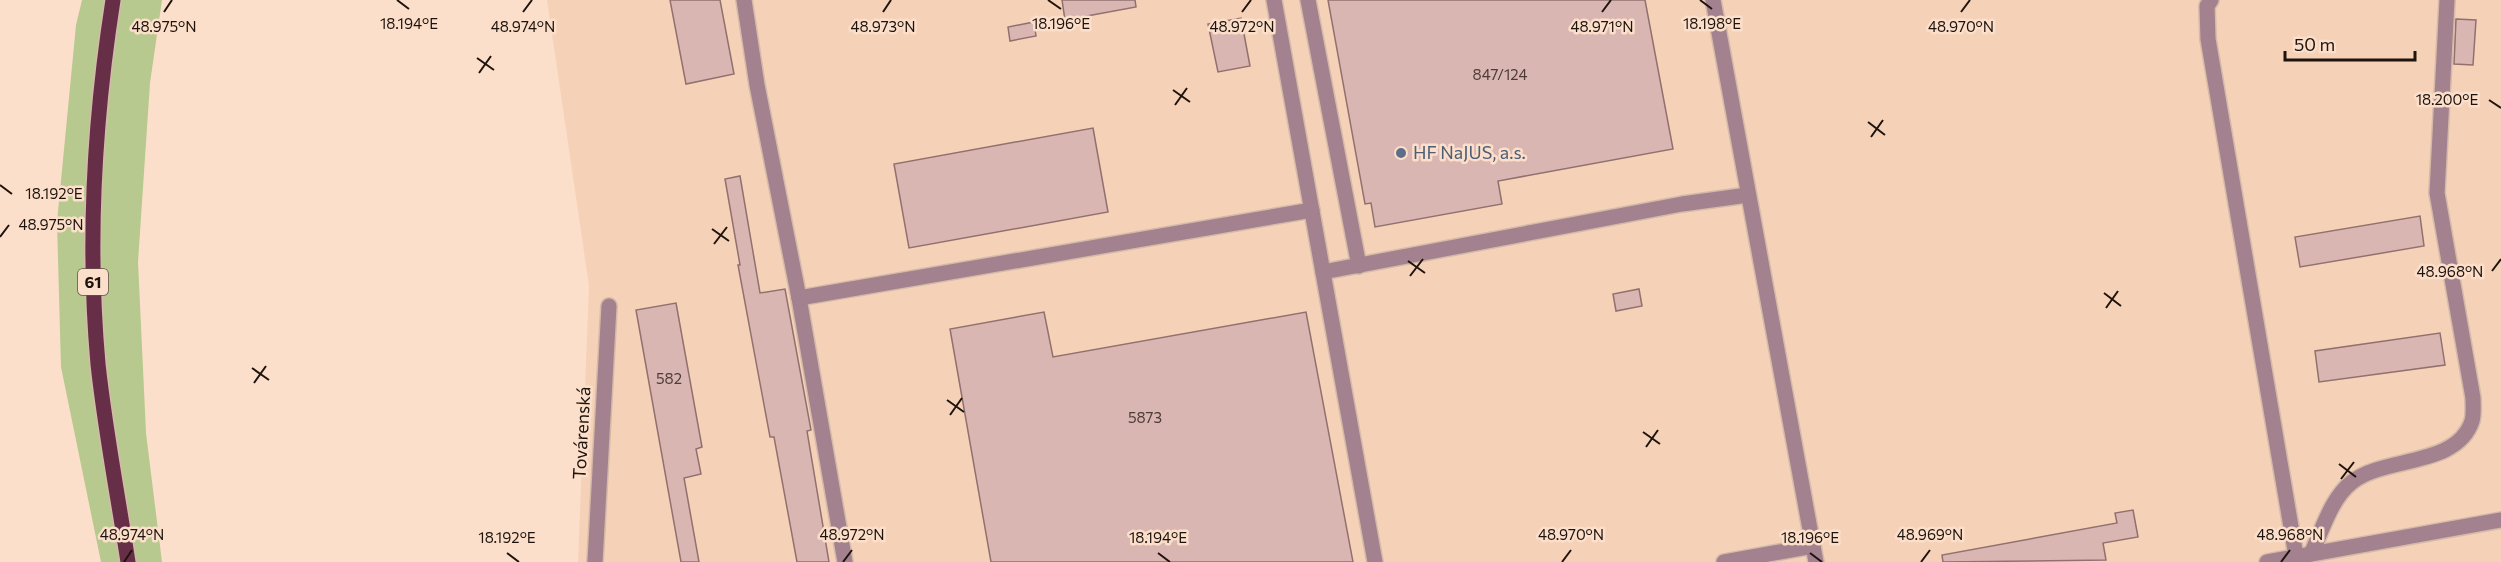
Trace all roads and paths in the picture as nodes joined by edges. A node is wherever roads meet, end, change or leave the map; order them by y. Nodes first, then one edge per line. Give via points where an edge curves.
1 (113, 0) edge
2 (744, 0) edge
3 (1274, 0) edge
4 (1308, 0) edge
5 (1713, 0) edge
6 (2211, 0) edge
7 (2447, 0) edge
8 (1748, 195) junction
9 (1312, 210) junction
10 (1359, 266) junction
11 (1323, 272) junction
12 (799, 298) junction
13 (609, 306) dead end
14 (2501, 520) edge
15 (1813, 546) junction
16 (2301, 558) edge
17 (128, 562) edge
18 (594, 562) edge
19 (845, 562) edge
20 (1375, 562) edge
21 (1724, 562) edge
22 (1816, 562) edge
23 (2267, 562) edge

1 - 17 main road, 61 via 94,156 92,270 103,402
2 - 12 lane
3 - 9 lane
4 - 10 lane
5 - 8 lane
6 - 16 lane via 2207,6 2208,39
7 - 16 lane via 2437,194 2473,398 2472,421 2462,438 2445,451 2373,470 2351,482
8 - 10 lane via 1670,206
8 - 15 lane
9 - 11 lane
9 - 12 lane
10 - 11 lane
11 - 20 lane
12 - 19 lane
13 - 18 lane, Továrenská
14 - 16 lane
15 - 21 lane
15 - 22 lane
16 - 23 lane

